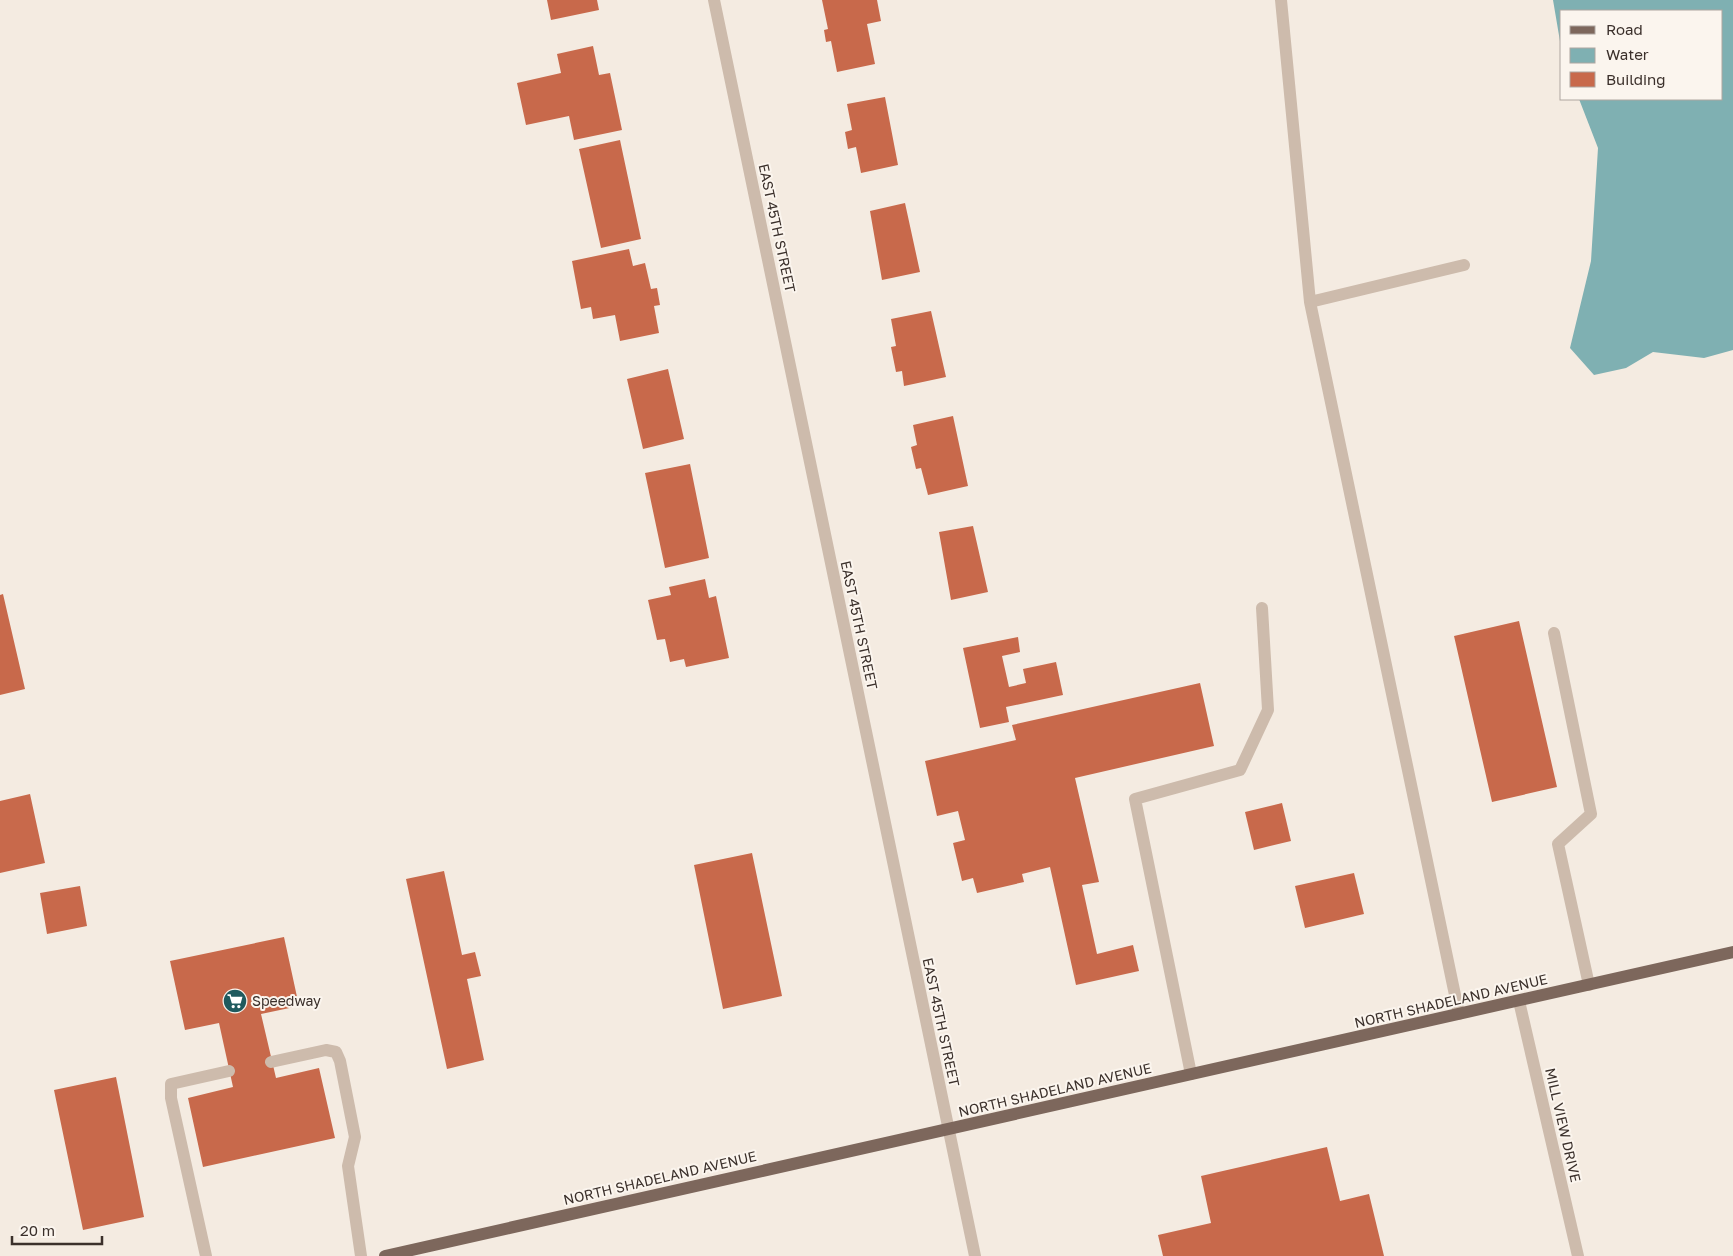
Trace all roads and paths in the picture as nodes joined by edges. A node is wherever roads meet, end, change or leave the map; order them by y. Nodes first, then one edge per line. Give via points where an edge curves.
1 (714, 0) edge
2 (1281, 0) edge
3 (1464, 265) dead end
4 (1310, 302) junction
5 (1262, 608) dead end
6 (1554, 633) dead end
7 (1733, 952) edge
8 (1589, 985) junction
9 (1519, 1001) junction
10 (1459, 1014) junction
11 (271, 1062) dead end
12 (230, 1071) dead end
13 (1191, 1074) junction
14 (948, 1129) junction
15 (206, 1256) edge
16 (361, 1256) edge
17 (384, 1256) edge
18 (975, 1256) edge
19 (1578, 1256) edge

1 - 14 street, EAST 45TH STREET
2 - 4 street
3 - 4 street
4 - 10 street
5 - 13 street via 1268,710 1240,770 1135,799
6 - 8 street via 1591,814 1558,844
7 - 8 main road, NORTH SHADELAND AVENUE
8 - 9 main road, NORTH SHADELAND AVENUE
9 - 10 main road, NORTH SHADELAND AVENUE
9 - 19 street, MILL VIEW DRIVE
10 - 13 main road, NORTH SHADELAND AVENUE
11 - 16 street via 326,1050 336,1052 355,1137 348,1166
12 - 15 street via 170,1084
13 - 14 main road, NORTH SHADELAND AVENUE
14 - 17 main road, NORTH SHADELAND AVENUE
14 - 18 street, EAST 45TH STREET

